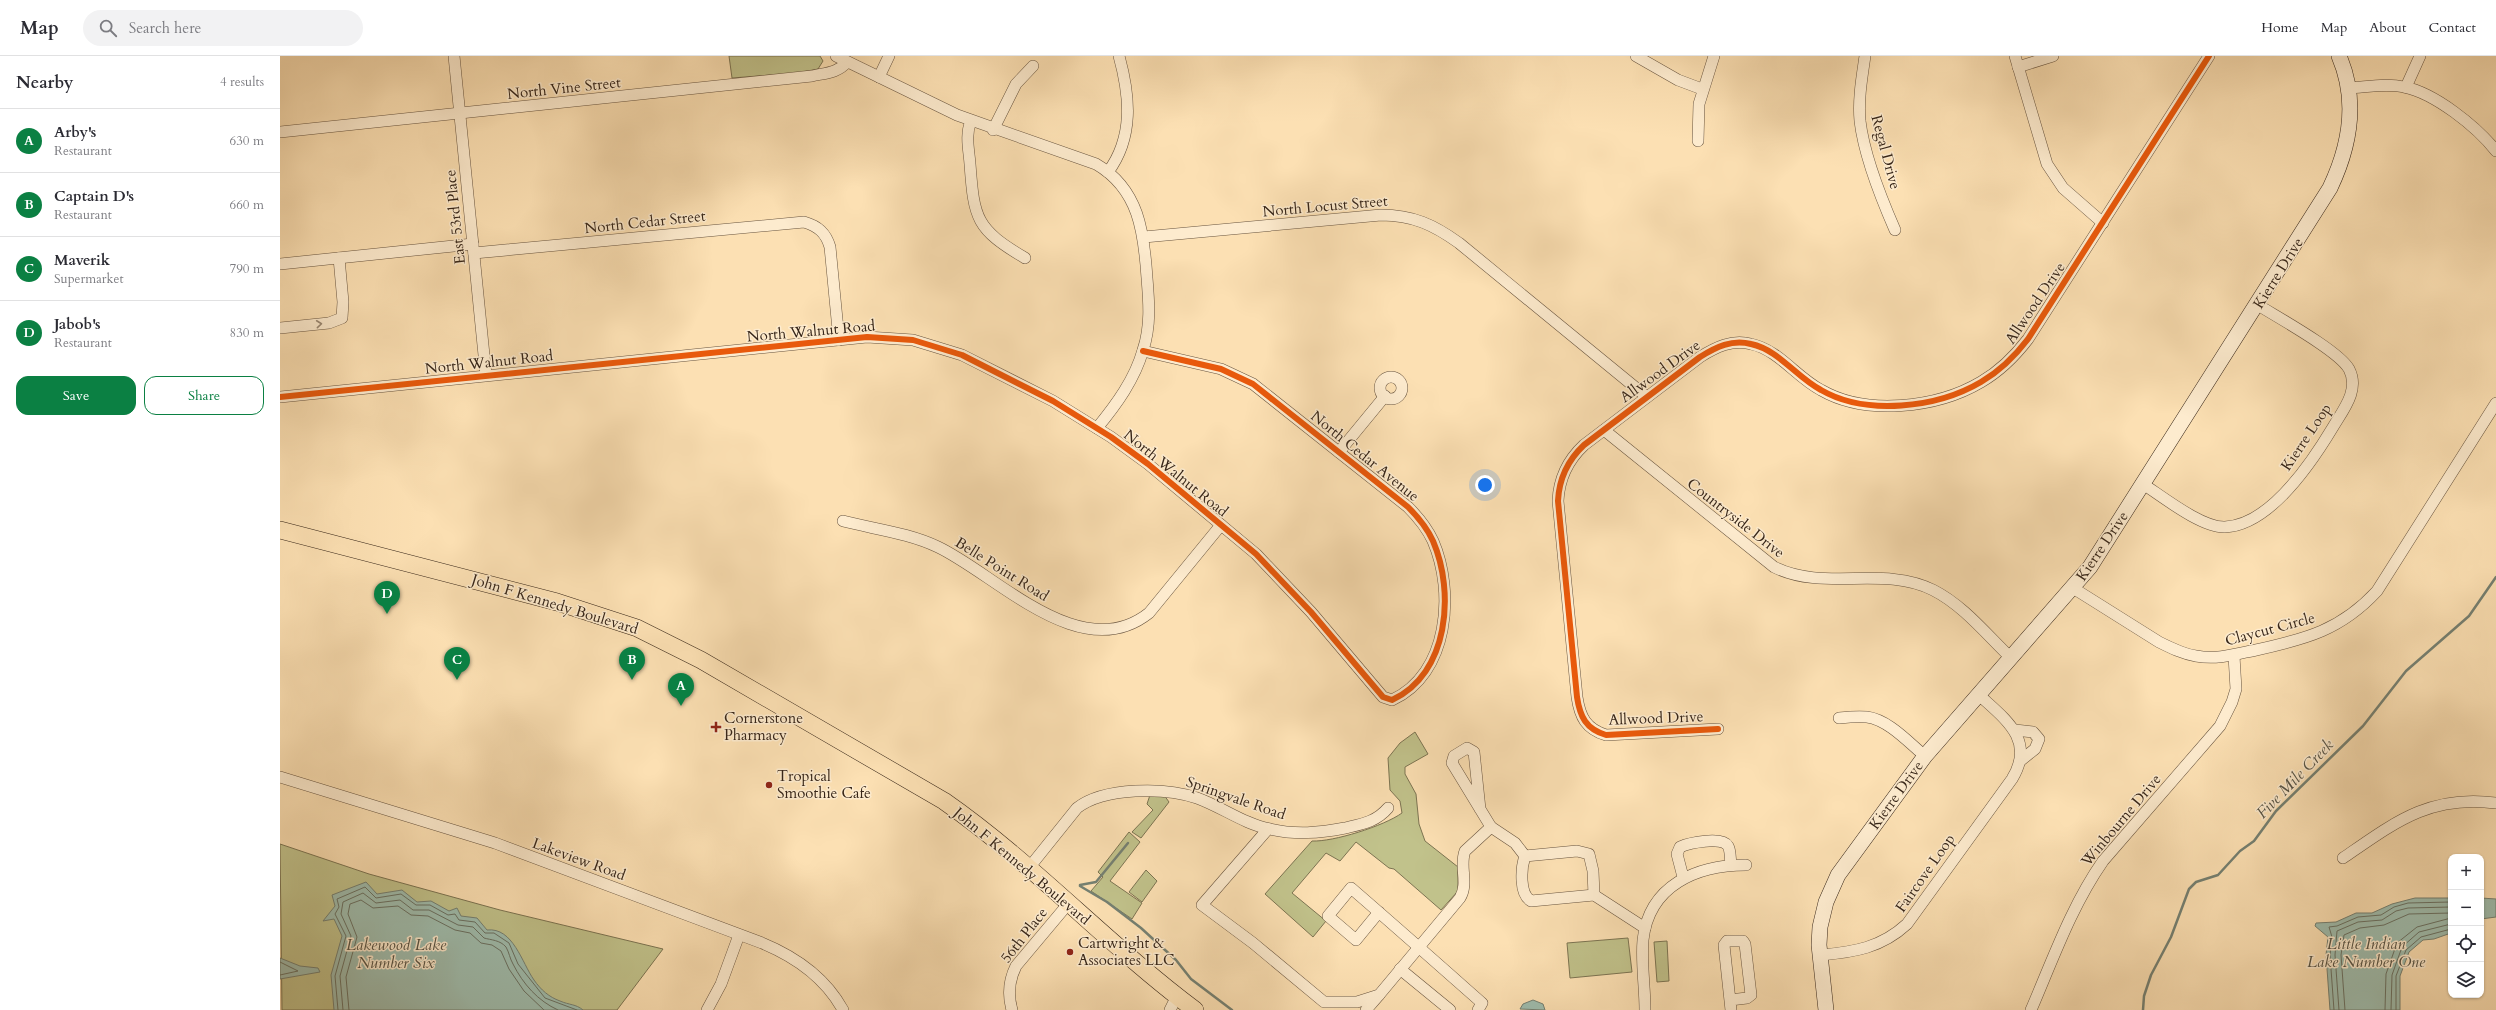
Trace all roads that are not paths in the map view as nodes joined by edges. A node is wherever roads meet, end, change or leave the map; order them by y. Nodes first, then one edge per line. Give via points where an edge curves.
1 (454, 56) edge
2 (836, 56) edge
3 (889, 56) edge
4 (1119, 56) edge
5 (1636, 56) edge
6 (1714, 56) edge
7 (1865, 56) edge
8 (2053, 56) edge
9 (2209, 56) edge
10 (2339, 56) edge
11 (2420, 56) edge
12 (2017, 61) edge
13 (847, 62) junction
14 (1033, 66) dead end
15 (878, 77) junction
16 (2406, 87) junction
17 (2349, 88) junction
18 (1702, 89) junction
19 (460, 114) junction
20 (971, 122) junction
21 (993, 130) junction
22 (280, 132) edge
23 (1698, 141) dead end
24 (2495, 147) edge
25 (1108, 172) junction
26 (2103, 223) junction
27 (1895, 230) dead end
28 (1144, 238) junction
29 (474, 249) junction
30 (339, 258) junction
31 (1025, 258) dead end
32 (280, 264) edge
33 (2258, 305) junction
34 (280, 328) edge
35 (839, 340) junction
36 (1143, 351) junction
37 (486, 375) junction
38 (1385, 396) dead end
39 (280, 397) edge
40 (1647, 397) junction
41 (2496, 403) edge
42 (1097, 428) junction
43 (1604, 430) junction
44 (1339, 452) junction
45 (2143, 484) junction
46 (843, 521) dead end
47 (1221, 525) junction
48 (280, 530) edge
49 (2073, 588) junction
50 (2234, 656) junction
51 (2011, 658) junction
52 (1406, 691) joint
53 (1978, 696) junction
54 (1839, 718) dead end
55 (1718, 729) dead end
56 (2015, 730) junction
57 (1925, 756) junction
58 (2020, 761) junction
59 (280, 776) edge
60 (2496, 803) edge
61 (1388, 808) dead end
62 (1480, 809) junction
63 (1491, 827) junction
64 (1268, 829) junction
65 (1525, 856) junction
66 (2343, 858) dead end
67 (1731, 865) junction
68 (1746, 865) dead end
69 (1028, 869) junction
70 (1683, 877) junction
71 (1594, 895) junction
72 (1068, 904) junction
73 (1379, 912) junction
74 (1645, 928) junction
75 (739, 935) junction
76 (1418, 947) junction
77 (1821, 955) junction
78 (1400, 969) junction
79 (1379, 995) junction
80 (1324, 1002) junction
81 (1173, 1003) edge
82 (1731, 1005) edge
83 (707, 1010) edge
84 (844, 1010) edge
85 (1012, 1010) edge
86 (1195, 1010) edge
87 (1335, 1010) edge
88 (1366, 1010) edge
89 (1450, 1010) edge
90 (1478, 1010) edge
91 (1645, 1010) edge
92 (1826, 1010) edge
93 (2031, 1010) edge

1 - 19 street, East 53rd Place
2 - 13 street
3 - 15 street
4 - 25 street via 1125,85 1128,122 1124,146
5 - 18 street via 1678,80
6 - 18 street
7 - 27 street, Regal Drive via 1860,89 1860,121 1869,156
8 - 12 street
9 - 26 street, Allwood Drive
10 - 17 street, Kierre Drive
11 - 16 street
12 - 26 street via 2047,164 2063,188
13 - 15 street
13 - 19 street, North Vine Street via 832,72 812,76
14 - 21 street via 1016,84
15 - 20 street
16 - 17 street
16 - 24 street via 2432,98 2453,112
17 - 33 street, Kierre Drive via 2348,138 2338,172
18 - 23 street
19 - 22 street, North Vine Street
19 - 29 street, East 53rd Place
20 - 21 street
20 - 31 street via 967,135 976,213 989,234
21 - 25 street via 1086,160
25 - 28 street via 1132,200
26 - 40 street, Allwood Drive via 2019,351 1982,382 1953,394 1894,405 1849,401 1828,394 1805,381 1765,348 1740,343 1714,348
28 - 36 street via 1150,304
28 - 40 street, North Locust Street via 1381,215 1424,221 1459,243
29 - 30 street, North Cedar Street
29 - 35 street, North Cedar Street via 804,222 818,227 827,238 830,247
29 - 37 street, East 53rd Place
30 - 32 street, North Cedar Street
34 -> 30 street via 329,323 342,318
33 - 45 street, Kierre Drive
33 - 45 street, Kierre Loop via 2338,357 2351,373 2351,395 2317,453 2291,486 2267,508 2243,524 2234,526 2215,526 2204,522
35 - 37 street, North Walnut Road
35 - 42 street, North Walnut Road via 913,340 948,350 1053,401
36 - 42 street via 1127,386
36 - 44 street, North Cedar Avenue via 1214,367 1242,378 1269,395
37 - 39 street, North Walnut Road
38 - 44 street
40 - 43 street, Allwood Drive
41 - 50 street, Claycut Circle via 2384,581 2364,605 2319,634
42 - 47 street, North Walnut Road via 1148,464
43 - 51 street, Countryside Drive via 1774,568 1799,577 1894,580 1932,590 1950,600
43 - 55 street, Allwood Drive via 1571,459 1558,492 1577,697 1583,720 1594,730 1606,735
44 - 52 street, North Cedar Avenue via 1408,507 1428,531 1438,555 1445,599 1443,628 1432,660 1420,678
45 - 49 street, Kierre Drive
46 - 47 street, Belle Point Road via 936,546 956,556 1038,610 1096,630 1120,629 1149,613
47 - 52 street, North Walnut Road via 1281,579 1383,697 1392,700
48 - 69 main road, John F Kennedy Boulevard via 557,602 651,634 701,660 930,792 984,830
49 - 50 street, Claycut Circle via 2174,650 2196,656
49 - 51 street, Kierre Drive
50 - 93 street, Winbourne Drive via 2236,689 2226,716 2210,740 2103,861 2072,912
51 - 53 street, Kierre Drive
53 - 56 street
53 - 57 street, Kierre Drive
54 - 57 street via 1875,719 1891,728
56 - 58 street, Faircove Loop
56 - 58 street, Faircove Loop via 2033,732 2039,739 2035,749
57 - 77 street, Kierre Drive via 1838,875 1823,914
58 - 77 street, Faircove Loop via 2012,779 1907,924 1890,939 1868,949
59 - 75 street, Lakeview Road via 494,843
60 - 66 street via 2464,800 2422,809 2389,825
61 - 64 street, Springvale Road via 1381,816 1368,823 1318,833 1300,834
62 - 62 street via 1452,763 1454,756 1467,748 1474,752
62 - 63 street
63 - 65 street via 1515,843
63 - 76 street via 1469,846 1463,856 1465,889 1460,898
64 - 69 street, Springvale Road via 1180,793 1105,795 1084,802 1077,808
64 - 80 street via 1202,906 1253,943
65 - 71 street via 1577,851 1589,854
65 - 71 street via 1522,870 1524,893 1530,901
67 - 68 street
67 - 70 street via 1706,869
67 - 70 street via 1725,842 1720,840 1687,844 1680,846 1677,854
69 - 72 main road, John F Kennedy Boulevard
70 - 74 street via 1662,898
71 - 74 street
72 - 81 main road, John F Kennedy Boulevard
72 - 85 street, 56th Place via 1016,966 1011,979
73 - 73 street via 1351,888 1328,916 1356,940
73 - 76 street
74 - 91 street via 1642,954
75 - 83 street via 721,984
75 - 84 street, Lakeview Road via 783,952 800,962 819,978
76 - 78 street
76 - 90 street via 1482,1003
77 - 92 street, Kierre Drive
78 - 79 street
78 - 89 street
79 - 80 street via 1357,1002
79 - 88 street
80 - 87 street
81 - 86 main road, John F Kennedy Boulevard
82 - 82 street via 1724,945 1727,941 1742,940 1745,944 1751,995

